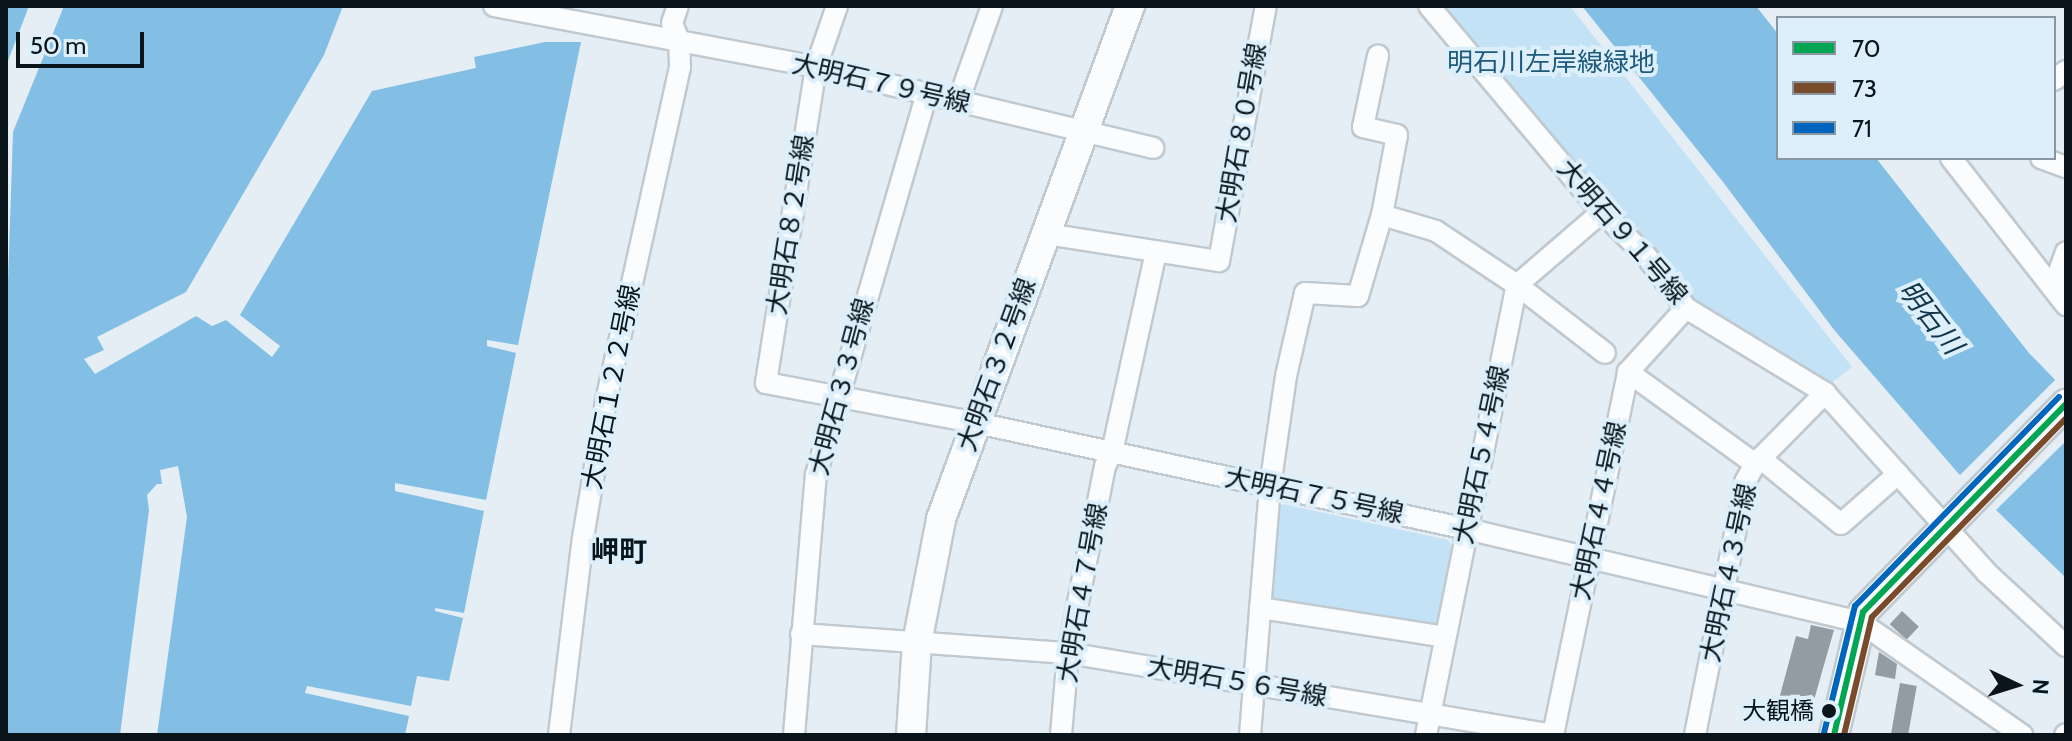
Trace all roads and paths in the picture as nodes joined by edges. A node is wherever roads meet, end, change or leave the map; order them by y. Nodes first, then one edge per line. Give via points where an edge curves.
1 (494, 6) edge
2 (678, 6) edge
3 (837, 6) edge
4 (992, 6) edge
5 (1130, 6) edge
6 (1266, 6) edge
7 (1429, 6) edge
8 (679, 41) junction
9 (1378, 56) dead end
10 (816, 67) junction
11 (927, 94) junction
12 (958, 102) junction
13 (1082, 132) junction
14 (1153, 148) dead end
15 (1953, 160) edge
16 (2047, 160) edge
17 (2066, 167) edge
18 (1602, 212) junction
19 (1382, 215) junction
20 (1046, 234) junction
21 (1156, 252) junction
22 (2066, 252) edge
23 (1517, 285) junction
24 (2060, 297) edge
25 (1686, 308) junction
26 (1605, 353) dead end
27 (1628, 372) junction
28 (766, 383) joint
29 (1825, 393) junction
30 (837, 397) junction
31 (2066, 404) edge
32 (977, 423) junction
33 (1112, 452) junction
34 (1758, 461) junction
35 (1898, 474) junction
36 (1270, 487) junction
37 (1950, 522) junction
38 (1467, 529) junction
39 (1589, 557) junction
40 (1724, 587) junction
41 (1260, 608) junction
42 (1860, 622) junction
43 (801, 634) junction
44 (1445, 637) junction
45 (917, 643) junction
46 (2066, 646) edge
47 (1068, 653) junction
48 (1254, 684) junction
49 (1428, 725) edge
50 (559, 735) edge
51 (794, 735) edge
52 (911, 735) edge
53 (1061, 735) edge
54 (1250, 735) edge
55 (1553, 735) edge
56 (1695, 735) edge
57 (1834, 735) edge
58 (2022, 735) edge

1 - 8 street, 大明石７９号線
2 - 8 street, 大明石１２２号線 via 672,23
3 - 10 street, 大明石８２号線
4 - 12 street
5 - 13 street, 大明石３２号線
6 - 21 street, 大明石８０号線 via 1219,261
7 - 18 street, 大明石９１号線
8 - 10 street, 大明石７９号線
8 - 50 street, 大明石１２２号線 via 680,66 606,401
9 - 19 street via 1363,127 1397,135
10 - 11 street, 大明石７９号線
10 - 28 street, 大明石８２号線
11 - 12 street, 大明石７９号線
11 - 30 street, 大明石３３号線
12 - 13 street, 大明石７９号線
13 - 14 street, 大明石７９号線
13 - 20 street, 大明石３２号線
15 - 24 street
16 - 17 street
18 - 23 street
18 - 25 street, 大明石９１号線 via 1647,257
19 - 23 street via 1436,231
19 - 36 street via 1358,296 1305,293
20 - 21 street
20 - 32 street, 大明石３２号線
21 - 33 street, 大明石４７号線
22 - 24 street
23 - 26 street
23 - 38 street, 大明石５４号線
25 - 27 street
25 - 29 street, 大明石９１号線
27 - 34 street
27 - 39 street, 大明石４４号線
28 - 30 street, 大明石７５号線
29 - 34 street, 大明石４３号線
29 - 35 street, 大明石９１号線
30 - 32 street, 大明石７５号線
30 - 43 street, 大明石３３号線 via 816,475
31 - 37 street
32 - 33 street, 大明石７５号線
32 - 45 street, 大明石３２号線 via 941,519
33 - 36 street, 大明石７５号線
33 - 47 street, 大明石４７号線
34 - 35 street via 1841,524
34 - 40 street, 大明石４３号線 via 1745,482
35 - 37 street, 大明石９１号線
36 - 38 street, 大明石７５号線
36 - 41 street
37 - 42 street via 1879,592
37 - 46 street, 大明石９１号線 via 1986,572
38 - 39 street, 大明石７５号線
38 - 44 street, 大明石５４号線
39 - 40 street, 大明石７５号線
39 - 55 street, 大明石４４号線
40 - 42 street, 大明石７５号線
40 - 56 street, 大明石４３号線
41 - 44 street
41 - 48 street
42 - 57 street
42 - 58 street
43 - 45 street, 大明石５６号線
43 - 51 street, 大明石３３号線
44 - 49 street, 大明石５４号線
45 - 47 street, 大明石５６号線
45 - 52 street, 大明石３２号線
47 - 48 street, 大明石５６号線
47 - 53 street, 大明石４７号線
48 - 49 street, 大明石５６号線
48 - 54 street
49 - 55 street, 大明石５６号線

